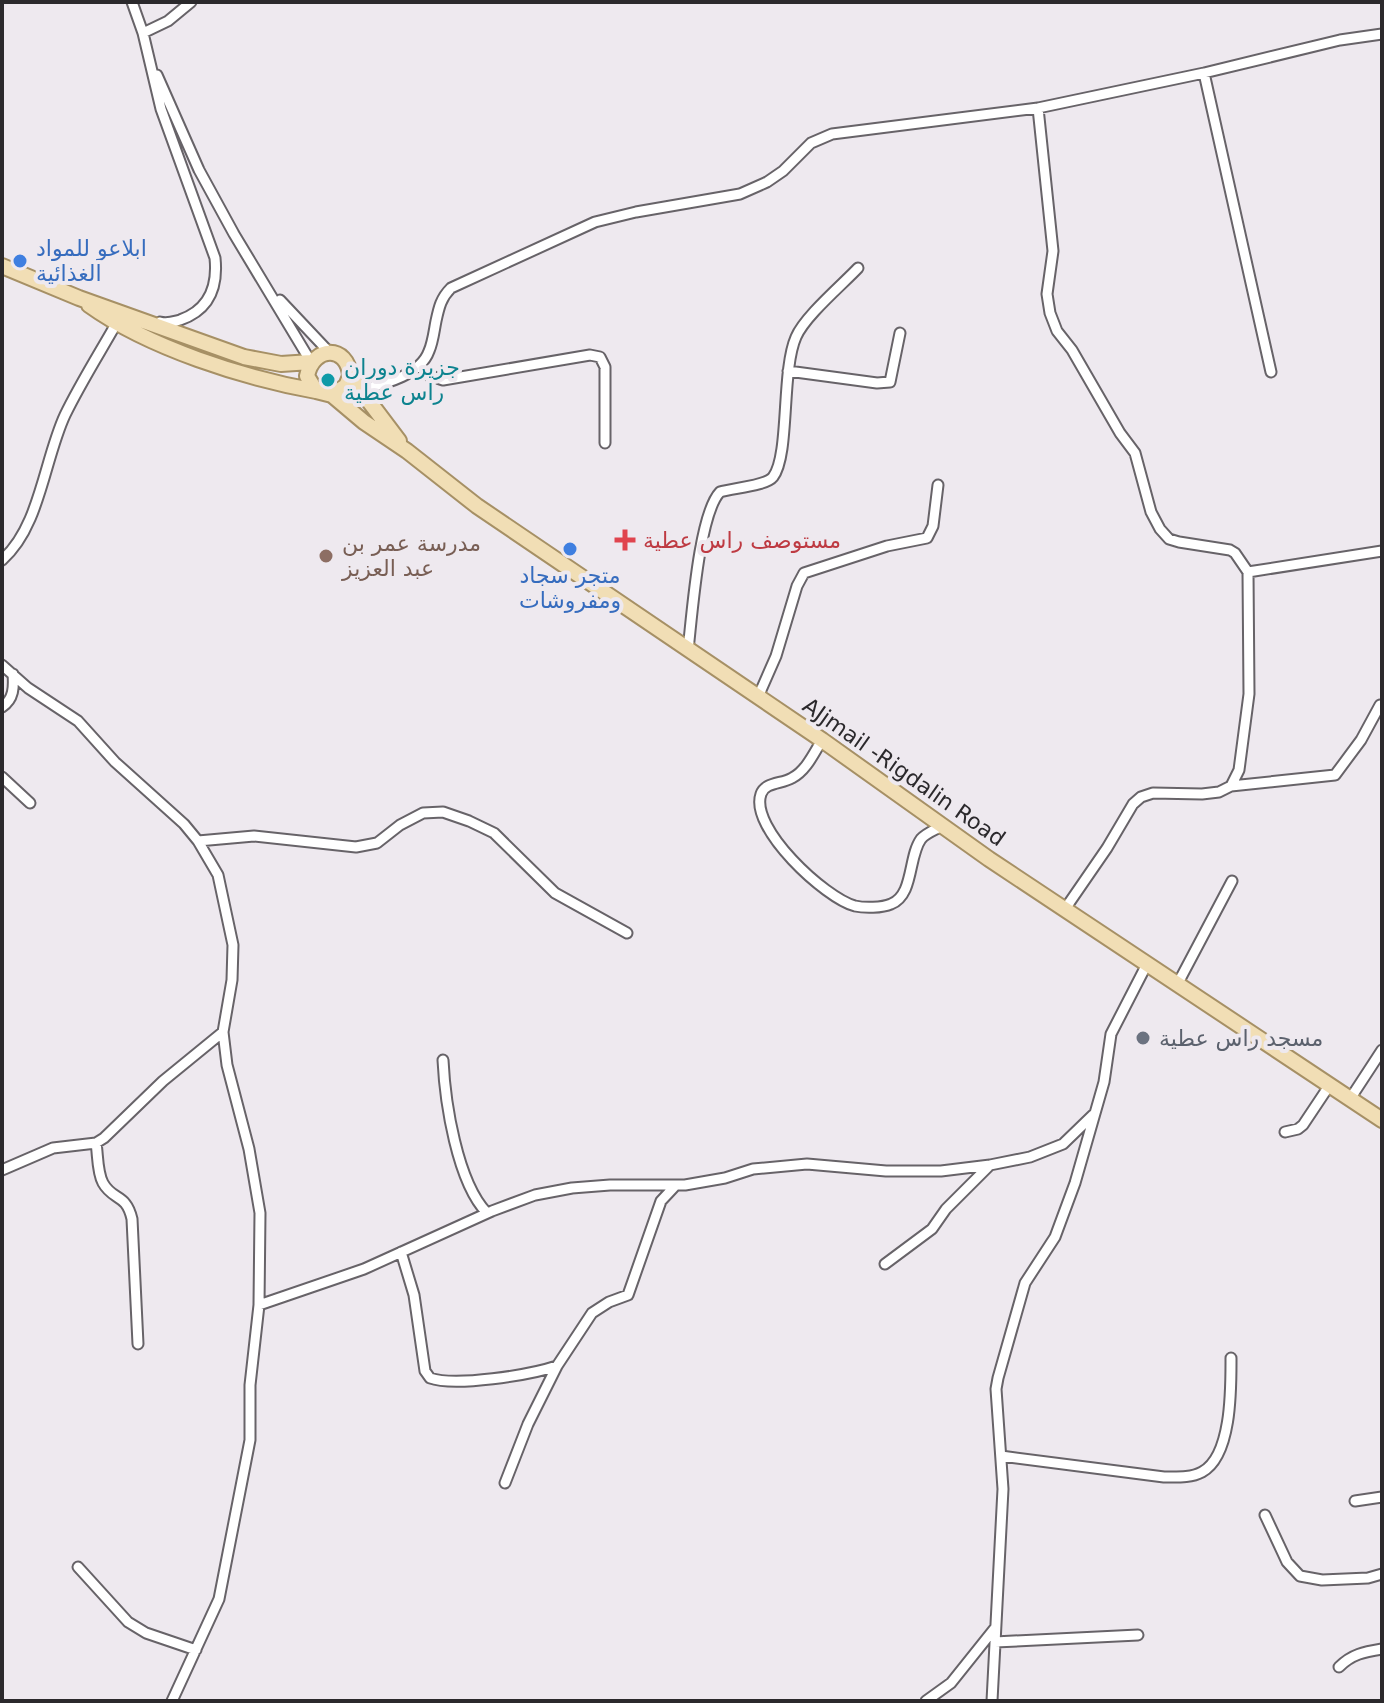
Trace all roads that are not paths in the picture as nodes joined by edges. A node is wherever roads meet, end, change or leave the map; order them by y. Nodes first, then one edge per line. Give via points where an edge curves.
1 (132, 2) edge
2 (191, 2) edge
3 (1382, 34) edge
4 (144, 37) junction
5 (1204, 73) junction
6 (1038, 108) junction
7 (2, 266) edge
8 (858, 268) dead end
9 (269, 289) junction
10 (116, 314) junction
11 (900, 333) dead end
12 (330, 353) junction
13 (311, 362) junction
14 (420, 365) junction
15 (788, 371) junction
16 (1271, 372) dead end
17 (350, 376) junction
18 (360, 390) junction
19 (316, 391) junction
20 (332, 395) junction
21 (605, 443) dead end
22 (407, 451) junction
23 (938, 485) dead end
24 (1382, 551) edge
25 (2, 560) edge
26 (1248, 572) junction
27 (688, 650) junction
28 (2, 665) edge
29 (13, 674) junction
30 (758, 697) junction
31 (1380, 705) dead end
32 (2, 707) edge
33 (822, 740) junction
34 (2, 777) edge
35 (1231, 786) junction
36 (30, 803) dead end
37 (942, 826) junction
38 (198, 841) junction
39 (1232, 881) dead end
40 (1065, 909) junction
41 (627, 933) dead end
42 (1147, 964) junction
43 (1177, 985) junction
44 (223, 1032) junction
45 (1382, 1050) edge
46 (443, 1060) dead end
47 (1329, 1086) junction
48 (1350, 1099) junction
49 (1093, 1115) junction
50 (1382, 1120) edge
51 (1285, 1132) dead end
52 (96, 1143) junction
53 (1063, 1144) junction
54 (1082, 1156) junction
55 (990, 1165) junction
56 (2, 1170) edge
57 (676, 1185) junction
58 (487, 1213) junction
59 (401, 1252) junction
60 (885, 1264) dead end
61 (259, 1305) junction
62 (138, 1344) dead end
63 (1231, 1358) dead end
64 (557, 1366) junction
65 (1001, 1456) junction
66 (505, 1483) dead end
67 (1382, 1497) edge
68 (1355, 1501) dead end
69 (1265, 1515) dead end
70 (78, 1567) dead end
71 (1382, 1574) edge
72 (995, 1628) junction
73 (1138, 1635) dead end
74 (995, 1642) junction
75 (1382, 1649) edge
76 (196, 1650) junction
77 (1339, 1667) dead end
78 (172, 1701) edge
79 (926, 1701) edge
80 (992, 1701) edge

1 - 4 street
2 - 4 street
3 - 5 street
4 - 9 street via 199,170
4 - 10 street via 161,109 217,275 211,296 193,315 167,323
5 - 6 street
5 - 16 street
6 - 14 street via 832,134 811,143 775,177 740,194 595,222 451,288 443,296 430,350
6 - 26 street via 1053,251 1047,294 1057,331 1135,453 1160,529 1179,542 1230,550
7 - 10 main road
8 - 15 street via 796,336
9 - 12 street
9 - 13 street
10 - 13 main road via 244,357 281,364
10 - 19 main road via 219,366
10 - 25 street via 65,416 32,516
11 - 15 street via 890,382
12 - 13 main road
12 - 17 main road via 345,360
13 - 19 main road via 307,376
14 - 18 street
14 - 21 street via 428,375 443,380 600,357 605,367
15 - 27 street via 775,475 768,482 720,492 710,506
17 - 18 main road
17 - 20 main road
18 - 22 main road
19 - 20 main road
20 - 22 main road
22 - 27 main road, AJjmail -Rigdalin Road via 457,492
23 - 30 street via 927,538 804,573
24 - 26 street
26 - 35 street via 1249,694 1242,759
27 - 30 main road, AJjmail -Rigdalin Road
28 - 29 street
29 - 32 street via 14,690
29 - 38 street via 78,721
30 - 33 main road, AJjmail -Rigdalin Road
31 - 35 street via 1335,775
33 - 37 main road, AJjmail -Rigdalin Road
33 - 37 street via 800,774 769,785 759,798 770,834 785,854 837,897 855,906 899,900 923,836
34 - 36 street
35 - 40 street via 1219,792 1141,797
37 - 40 main road, AJjmail -Rigdalin Road
38 - 41 street via 254,836 356,847 377,843 423,813 443,812 494,833 555,893
38 - 44 street via 218,875 233,945
39 - 43 street
40 - 42 main road, AJjmail -Rigdalin Road
42 - 43 main road, AJjmail -Rigdalin Road
42 - 49 street via 1111,1034
43 - 47 main road, AJjmail -Rigdalin Road
44 - 52 street
44 - 61 street via 260,1213
45 - 48 street
46 - 58 street via 445,1100 464,1170
47 - 48 main road, AJjmail -Rigdalin Road
47 - 51 street via 1303,1125
48 - 50 main road, AJjmail -Rigdalin Road
49 - 53 street
49 - 54 street
52 - 56 street via 53,1148
52 - 62 street via 101,1180 129,1205 132,1219
53 - 54 street
53 - 55 street
54 - 65 street via 1062,1222 1025,1283 998,1378
55 - 57 street via 886,1171 807,1164
55 - 60 street via 932,1229
57 - 58 street via 572,1188
57 - 64 street via 661,1201 628,1295 592,1313
58 - 59 street
59 - 61 street
59 - 64 street via 430,1378 494,1378
61 - 76 street via 247,1466 219,1599
63 - 65 street via 1228,1425 1204,1471 1164,1477
64 - 66 street
65 - 72 street
67 - 68 street
69 - 71 street via 1287,1562 1300,1576 1322,1580
70 - 76 street via 128,1622
72 - 74 street
72 - 79 street via 951,1683
73 - 74 street
74 - 80 street
75 - 77 street via 1349,1657
76 - 78 street

